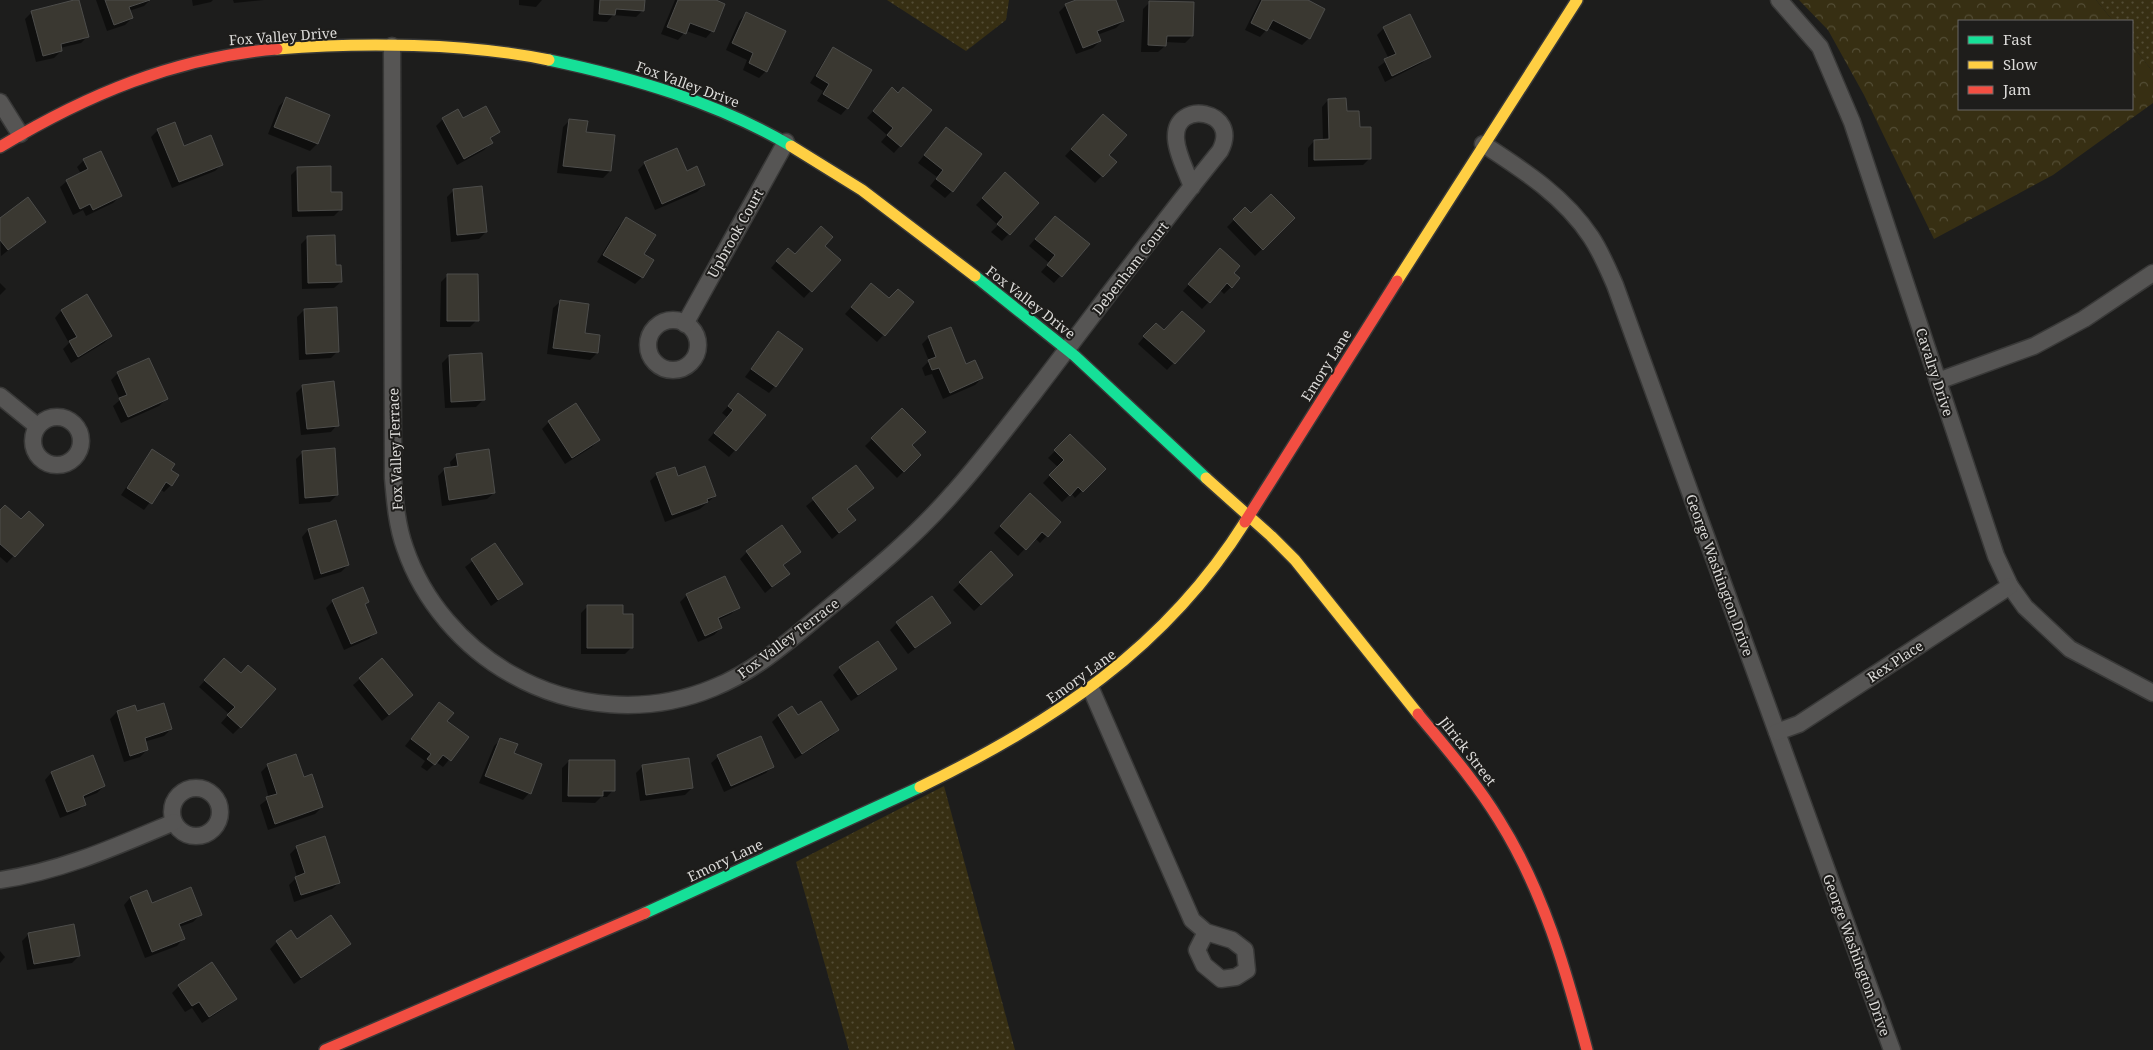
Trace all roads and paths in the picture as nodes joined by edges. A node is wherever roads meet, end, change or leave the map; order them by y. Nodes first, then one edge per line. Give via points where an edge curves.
1 (1577, 0) edge
2 (1779, 0) edge
3 (392, 46) junction
4 (0, 102) edge
5 (20, 134) junction
6 (786, 142) junction
7 (1483, 144) junction
8 (0, 147) edge
9 (1192, 187) dead end
10 (2153, 274) edge
11 (685, 324) dead end
12 (1067, 350) junction
13 (1938, 381) junction
14 (0, 396) edge
15 (37, 426) dead end
16 (1250, 516) junction
17 (2010, 586) junction
18 (1091, 688) junction
19 (2153, 693) edge
20 (1777, 732) junction
21 (174, 822) dead end
22 (0, 880) edge
23 (1206, 932) dead end
24 (325, 1050) edge
25 (1587, 1050) edge
26 (1892, 1050) edge

1 - 7 street, Emory Lane
2 - 13 street, Cavalry Drive via 1820,47 1852,122
3 - 5 street, Fox Valley Drive via 277,49 199,60 152,73 92,96
3 - 6 street, Fox Valley Drive via 525,55 594,68 733,115
3 - 12 street, Fox Valley Terrace via 393,478 398,525 426,592 458,634 480,654 526,683 582,702 636,705 685,698 734,679 868,576 925,523 980,462
4 - 5 street
5 - 8 street, Fox Valley Drive
6 - 11 street, Upbrook Court
6 - 12 street, Fox Valley Drive via 882,203
7 - 16 street, Emory Lane
7 - 20 street, George Washington Drive via 1532,177 1568,207 1592,238 1604,261
9 - 12 street, Debenham Court
10 - 13 street via 2084,319 2034,346
12 - 16 street, Fox Valley Drive
13 - 17 street, Cavalry Drive via 1996,556
14 - 15 street
16 - 18 street, Emory Lane via 1193,596 1136,653
16 - 25 street, Jilrick Street via 1295,560 1499,818 1546,912
17 - 19 street, Cavalry Drive via 2025,607 2070,649
17 - 20 street, Rex Place via 1799,724
18 - 23 street via 1192,920
18 - 24 street, Emory Lane via 1013,740 922,785 587,940
20 - 26 street, George Washington Drive
21 - 22 street via 72,864

